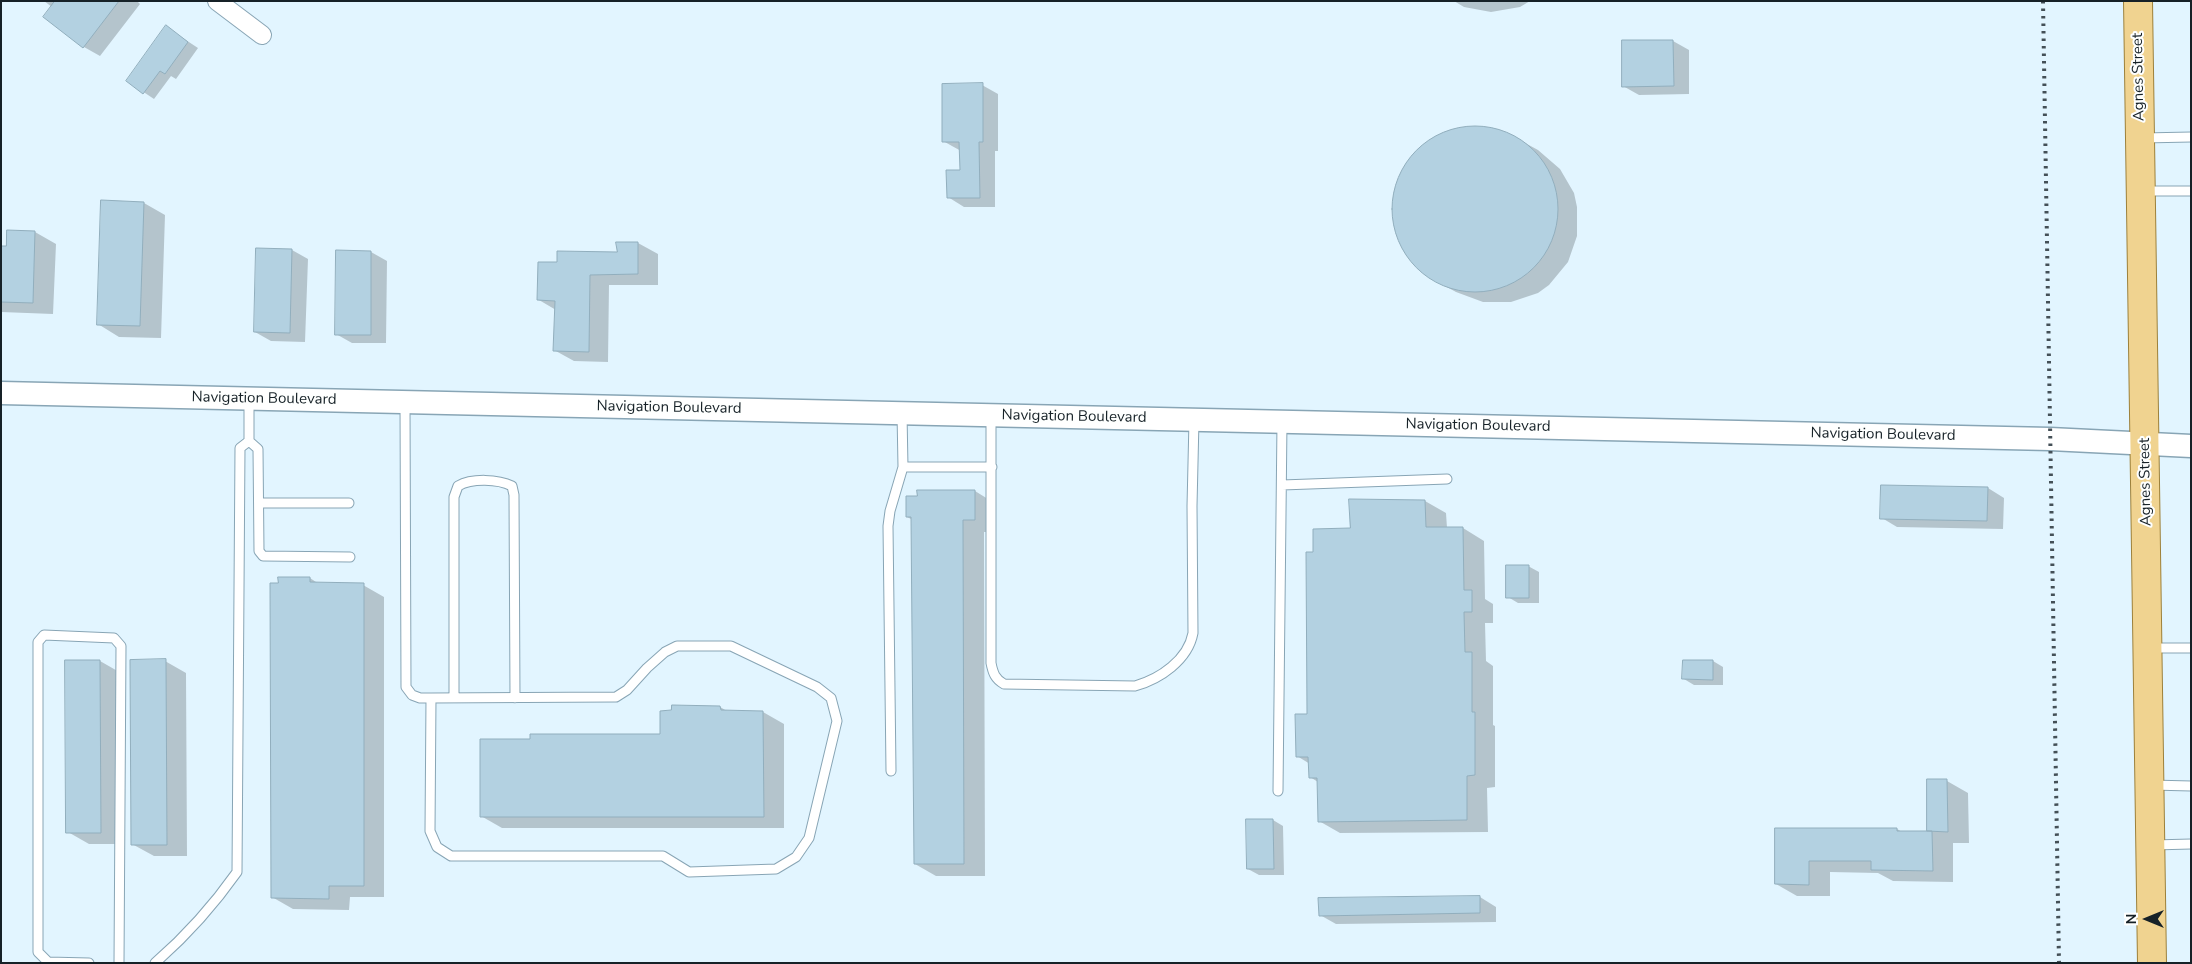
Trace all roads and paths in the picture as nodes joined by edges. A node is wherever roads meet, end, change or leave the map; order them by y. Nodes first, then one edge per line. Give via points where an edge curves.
1 (217, 1) edge
2 (2138, 1) edge
3 (262, 35) dead end
4 (2191, 137) edge
5 (2140, 138) junction
6 (2141, 191) junction
7 (2191, 191) edge
8 (1, 393) edge
9 (249, 399) junction
10 (405, 402) junction
11 (902, 413) junction
12 (991, 415) junction
13 (1194, 420) junction
14 (1282, 422) junction
15 (249, 442) junction
16 (2146, 445) junction
17 (2191, 446) edge
18 (903, 467) junction
19 (992, 467) junction
20 (1447, 478) dead end
21 (1282, 485) junction
22 (259, 503) junction
23 (349, 504) dead end
24 (350, 557) dead end
25 (2148, 648) junction
26 (2191, 648) edge
27 (431, 698) junction
28 (454, 698) junction
29 (515, 698) junction
30 (891, 771) dead end
31 (2150, 785) junction
32 (2191, 786) edge
33 (1278, 791) dead end
34 (2191, 844) edge
35 (2151, 845) junction
36 (89, 963) edge
37 (120, 963) edge
38 (155, 963) edge
39 (2152, 963) edge

1 - 3 street
2 - 5 main road, Agnes Street
4 - 5 lane
5 - 6 main road, Agnes Street
6 - 7 lane
6 - 16 main road, Agnes Street
8 - 9 street, Navigation Boulevard
9 - 10 street, Navigation Boulevard
9 - 15 lane
10 - 11 street, Navigation Boulevard
10 - 27 lane via 406,687 420,698
11 - 12 street, Navigation Boulevard
11 - 18 lane
12 - 13 street, Navigation Boulevard
12 - 19 lane
13 - 14 street, Navigation Boulevard
13 - 19 lane via 1191,645 1179,660 1150,682 1135,686 1004,684 998,681 991,663
14 - 16 street, Navigation Boulevard via 2050,439
14 - 21 lane
15 - 22 lane via 258,449
15 - 38 lane via 240,448 237,872 179,943
16 - 17 street, Navigation Boulevard
16 - 25 main road, Agnes Street
18 - 19 lane
18 - 30 lane via 888,526
20 - 21 lane
21 - 33 lane
22 - 23 lane
22 - 24 lane via 259,551 263,556
25 - 26 lane
25 - 31 main road, Agnes Street
27 - 28 lane
27 - 29 lane via 430,832 437,847 451,856 663,856 688,872 776,869 796,857 809,838 837,721 831,698 817,687 731,646 677,646 665,652 616,697
28 - 29 lane
28 - 29 lane via 454,497 458,486 466,482 504,481 512,486 514,495
31 - 32 lane
31 - 35 main road, Agnes Street
34 - 35 lane
35 - 39 main road, Agnes Street
36 - 37 lane via 48,962 38,952 38,642 44,635 114,638 121,646

